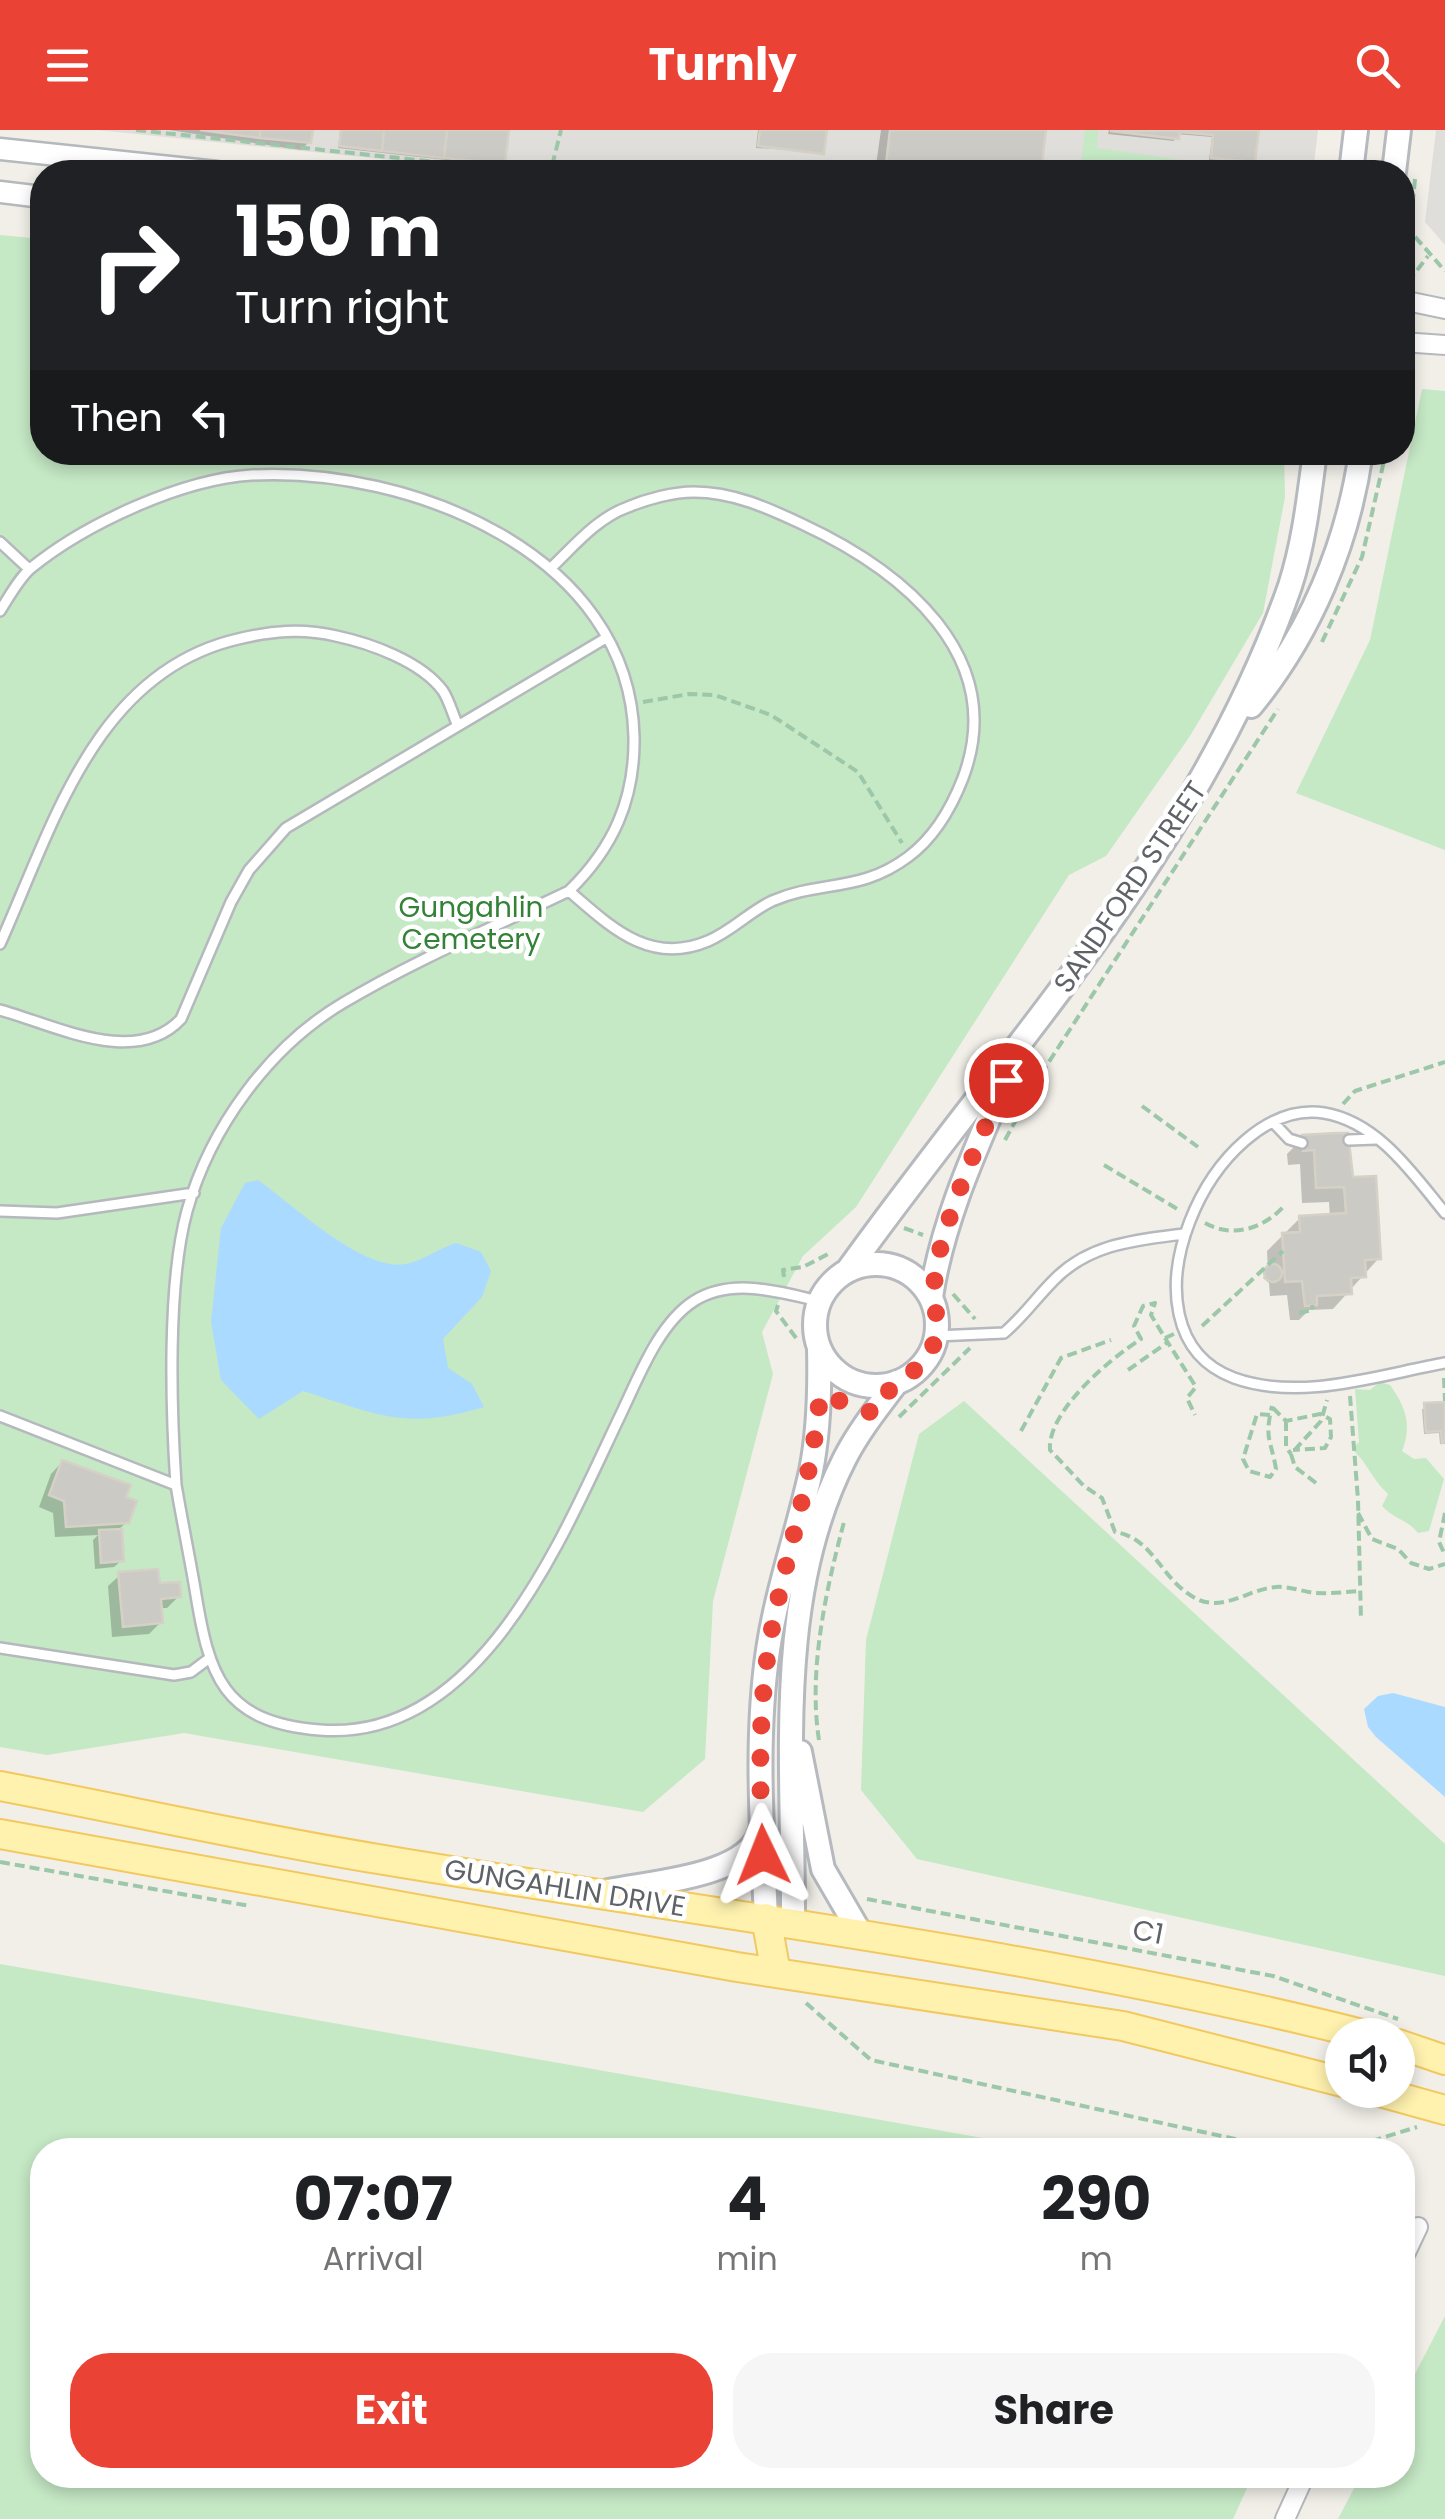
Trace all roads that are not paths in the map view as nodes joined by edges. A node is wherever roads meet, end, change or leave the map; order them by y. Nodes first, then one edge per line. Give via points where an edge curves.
1 (1356, 130) edge
2 (1398, 130) edge
3 (0, 149) edge
4 (104, 160) edge
5 (1352, 160) edge
6 (1395, 160) edge
7 (0, 192) edge
8 (30, 196) edge
9 (1415, 303) edge
10 (1445, 310) edge
11 (1415, 343) edge
12 (1445, 345) edge
13 (1307, 465) edge
14 (1313, 465) edge
15 (1359, 465) edge
16 (1308, 502) junction
17 (0, 542) edge
18 (552, 568) junction
19 (29, 570) junction
20 (0, 610) edge
21 (606, 638) junction
22 (1235, 723) junction
23 (458, 726) junction
24 (569, 891) junction
25 (0, 944) edge
26 (0, 1010) edge
27 (1020, 1047) junction
28 (1273, 1122) junction
29 (1379, 1139) junction
30 (1349, 1140) dead end
31 (1302, 1143) dead end
32 (194, 1193) junction
33 (0, 1211) edge
34 (1445, 1213) edge
35 (1183, 1234) junction
36 (848, 1270) junction
37 (930, 1297) junction
38 (819, 1301) junction
39 (936, 1336) junction
40 (811, 1350) junction
41 (1444, 1363) edge
42 (897, 1382) junction
43 (0, 1416) edge
44 (176, 1485) junction
45 (0, 1648) edge
46 (207, 1660) junction
47 (794, 1674) junction
48 (0, 1786) edge
49 (761, 1824) junction
50 (0, 1834) edge
51 (596, 1894) junction
52 (779, 1920) junction
53 (862, 1936) junction
54 (777, 1973) junction
55 (1325, 2025) edge
56 (1415, 2041) edge
57 (1445, 2060) edge
58 (1325, 2078) edge
59 (1418, 2226) dead end
60 (1415, 2233) edge
61 (1299, 2488) edge
62 (1285, 2519) edge

1 - 5 main road
2 - 6 main road
3 - 4 street
7 - 8 street
9 - 10 street
11 - 12 street
13 - 16 main road
14 - 16 main road, SANDFORD STREET
15 - 22 main road, SANDFORD STREET via 1324,587 1284,661
16 - 22 main road, SANDFORD STREET via 1290,584
17 - 19 lane
18 - 19 lane via 442,506 386,488 327,476 249,475 179,490 119,515
18 - 21 lane via 587,604
18 - 24 lane via 625,507 692,492 748,500 825,535 914,596 950,638 973,712 972,744 957,794 932,835 854,886 782,897 707,942 662,948 629,940
19 - 20 lane
21 - 23 lane
21 - 24 lane via 631,704 634,754 624,814 598,862
22 - 27 main road, SANDFORD STREET via 1179,822
23 - 25 lane via 434,682 357,640 282,630 194,653 152,676 108,721
23 - 26 lane via 300,820 265,850 231,902 192,996 168,1033 149,1042 115,1042
24 - 32 lane via 342,1004 281,1050 236,1103
27 - 36 main road, SANDFORD STREET
27 - 37 main road, SANDFORD STREET via 942,1243
28 - 29 lane via 1322,1113
28 - 31 lane
28 - 35 lane via 1220,1169
29 - 30 lane
29 - 34 lane
32 - 33 lane via 58,1213
32 - 44 lane via 176,1287
35 - 39 lane via 1092,1253 1054,1278 1004,1332
35 - 41 lane via 1176,1284 1186,1336 1222,1372 1264,1385 1326,1386
36 - 37 main road via 895,1266
36 - 38 main road
37 - 39 main road
38 - 40 main road
38 - 46 lane via 736,1288 693,1302 677,1316 524,1599 469,1672 420,1710 352,1730 265,1720 240,1704
39 - 42 main road via 922,1365
40 - 42 main road via 852,1381
40 - 49 main road via 820,1395 811,1472 768,1651
42 - 47 main road via 882,1420 846,1456 817,1531
43 - 44 lane
44 - 46 lane
45 - 46 lane via 174,1675
47 - 52 main road
47 - 53 main road via 816,1844 835,1896
48 - 51 main road, GUNGAHLIN DRIVE via 374,1859
49 - 51 main road via 753,1848 732,1863
49 - 52 main road
50 - 54 main road, GUNGAHLIN DRIVE
51 - 52 main road, GUNGAHLIN DRIVE
52 - 53 main road, GUNGAHLIN DRIVE
52 - 54 main road
53 - 55 main road, GUNGAHLIN DRIVE
54 - 58 main road, GUNGAHLIN DRIVE via 1123,2026
56 - 57 main road
59 - 60 street
61 - 62 street

